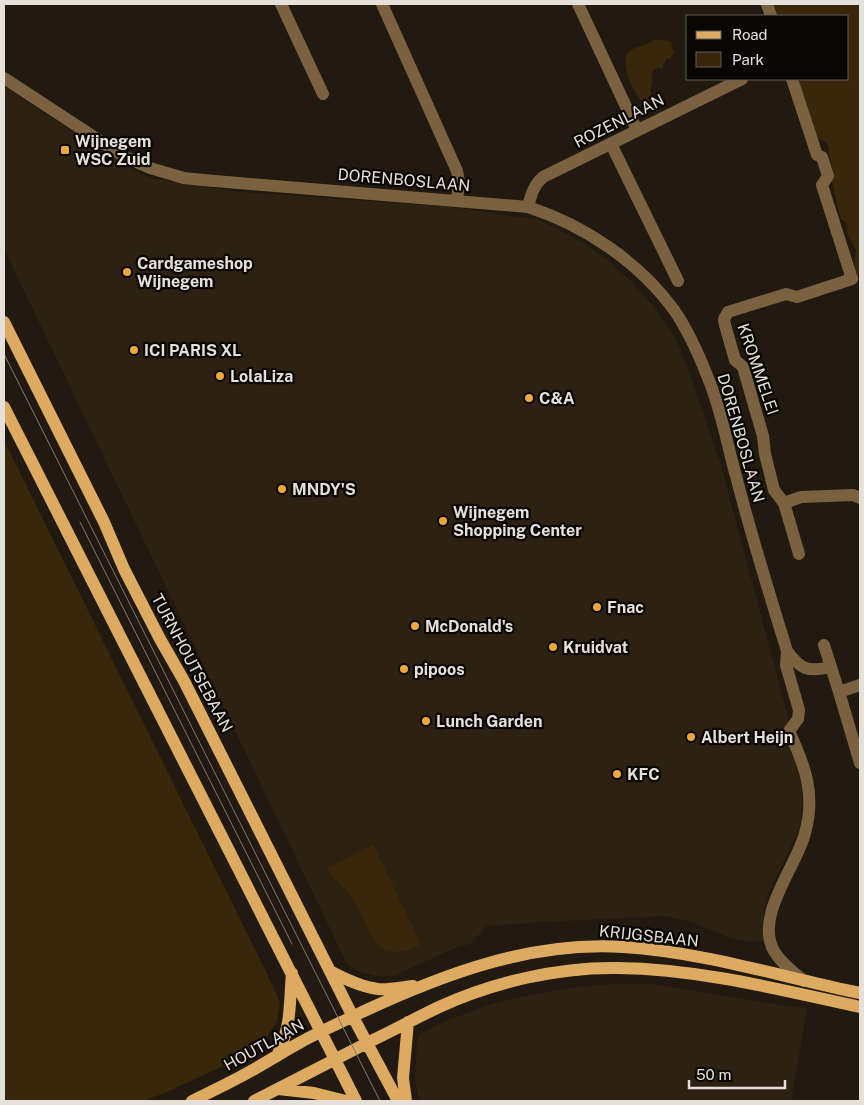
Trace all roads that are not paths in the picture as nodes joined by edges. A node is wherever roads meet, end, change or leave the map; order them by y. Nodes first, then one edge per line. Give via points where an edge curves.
1 (281, 4) edge
2 (382, 4) edge
3 (578, 4) edge
4 (4, 78) edge
5 (740, 80) edge
6 (792, 80) edge
7 (323, 94) dead end
8 (637, 130) junction
9 (611, 144) junction
10 (457, 201) junction
11 (528, 207) junction
12 (678, 281) dead end
13 (856, 283) edge
14 (4, 322) edge
15 (4, 407) edge
16 (860, 498) edge
17 (784, 503) junction
18 (799, 554) dead end
19 (824, 645) dead end
20 (787, 651) junction
21 (832, 667) junction
22 (860, 685) edge
23 (839, 692) junction
24 (860, 763) edge
25 (748, 967) junction
26 (330, 971) junction
27 (292, 973) junction
28 (804, 981) junction
29 (745, 983) junction
30 (423, 986) junction
31 (860, 993) edge
32 (860, 1007) edge
33 (353, 1017) junction
34 (408, 1022) junction
35 (321, 1032) junction
36 (367, 1044) junction
37 (276, 1056) junction
38 (335, 1060) junction
39 (278, 1089) junction
40 (192, 1101) edge
41 (254, 1101) edge
42 (346, 1101) edge
43 (356, 1101) edge
44 (398, 1101) edge
45 (406, 1101) edge

1 - 7 street
2 - 10 street via 457,171
3 - 8 street
4 - 10 street, DORENBOSLAAN via 123,156 164,173 203,180
5 - 8 street, ROZENLAAN
6 - 13 street, KROMMELEI via 817,154 822,157 828,176 822,185
8 - 9 street, ROZENLAAN
9 - 11 street, ROZENLAAN via 536,183
9 - 12 street
10 - 11 street, DORENBOSLAAN
11 - 20 street, DORENBOSLAAN via 572,224 601,241 631,265 674,310 701,360 716,400 749,526
13 - 17 street, KROMMELEI via 797,297 786,294 728,312 724,319 735,360 743,367 763,436 774,490
14 - 26 main road, TURNHOUTSEBAAN via 124,568
15 - 27 main road
16 - 17 street via 853,495 801,497
17 - 18 street, KROMMELEI
19 - 21 street
20 - 21 street via 808,669
20 - 28 street, DORENBOSLAAN via 786,665 799,710 798,719 789,731 809,784 810,799 800,849 778,892 769,932 774,950
21 - 23 street
22 - 23 street
23 - 24 street
25 - 28 main road, KRIJGSBAAN
25 - 29 street
25 - 30 main road, KRIJGSBAAN via 625,947 576,947 491,962
26 - 30 main road via 372,988
26 - 33 main road, TURNHOUTSEBAAN
27 - 35 main road
27 - 37 main road via 289,1023
28 - 31 main road, KRIJGSBAAN
29 - 32 main road, KRIJGSBAAN
29 - 34 main road, KRIJGSBAAN via 651,969 572,970 500,984
30 - 33 main road, KRIJGSBAAN
33 - 35 main road, HOUTLAAN
33 - 36 main road, TURNHOUTSEBAAN
34 - 36 main road, KRIJGSBAAN
34 - 45 main road via 403,1078
35 - 37 main road, HOUTLAAN
35 - 38 main road
36 - 38 main road
36 - 44 main road, TURNHOUTSEBAAN
37 - 40 main road, HOUTLAAN
38 - 39 main road
38 - 43 main road
39 - 41 main road
39 - 42 main road

